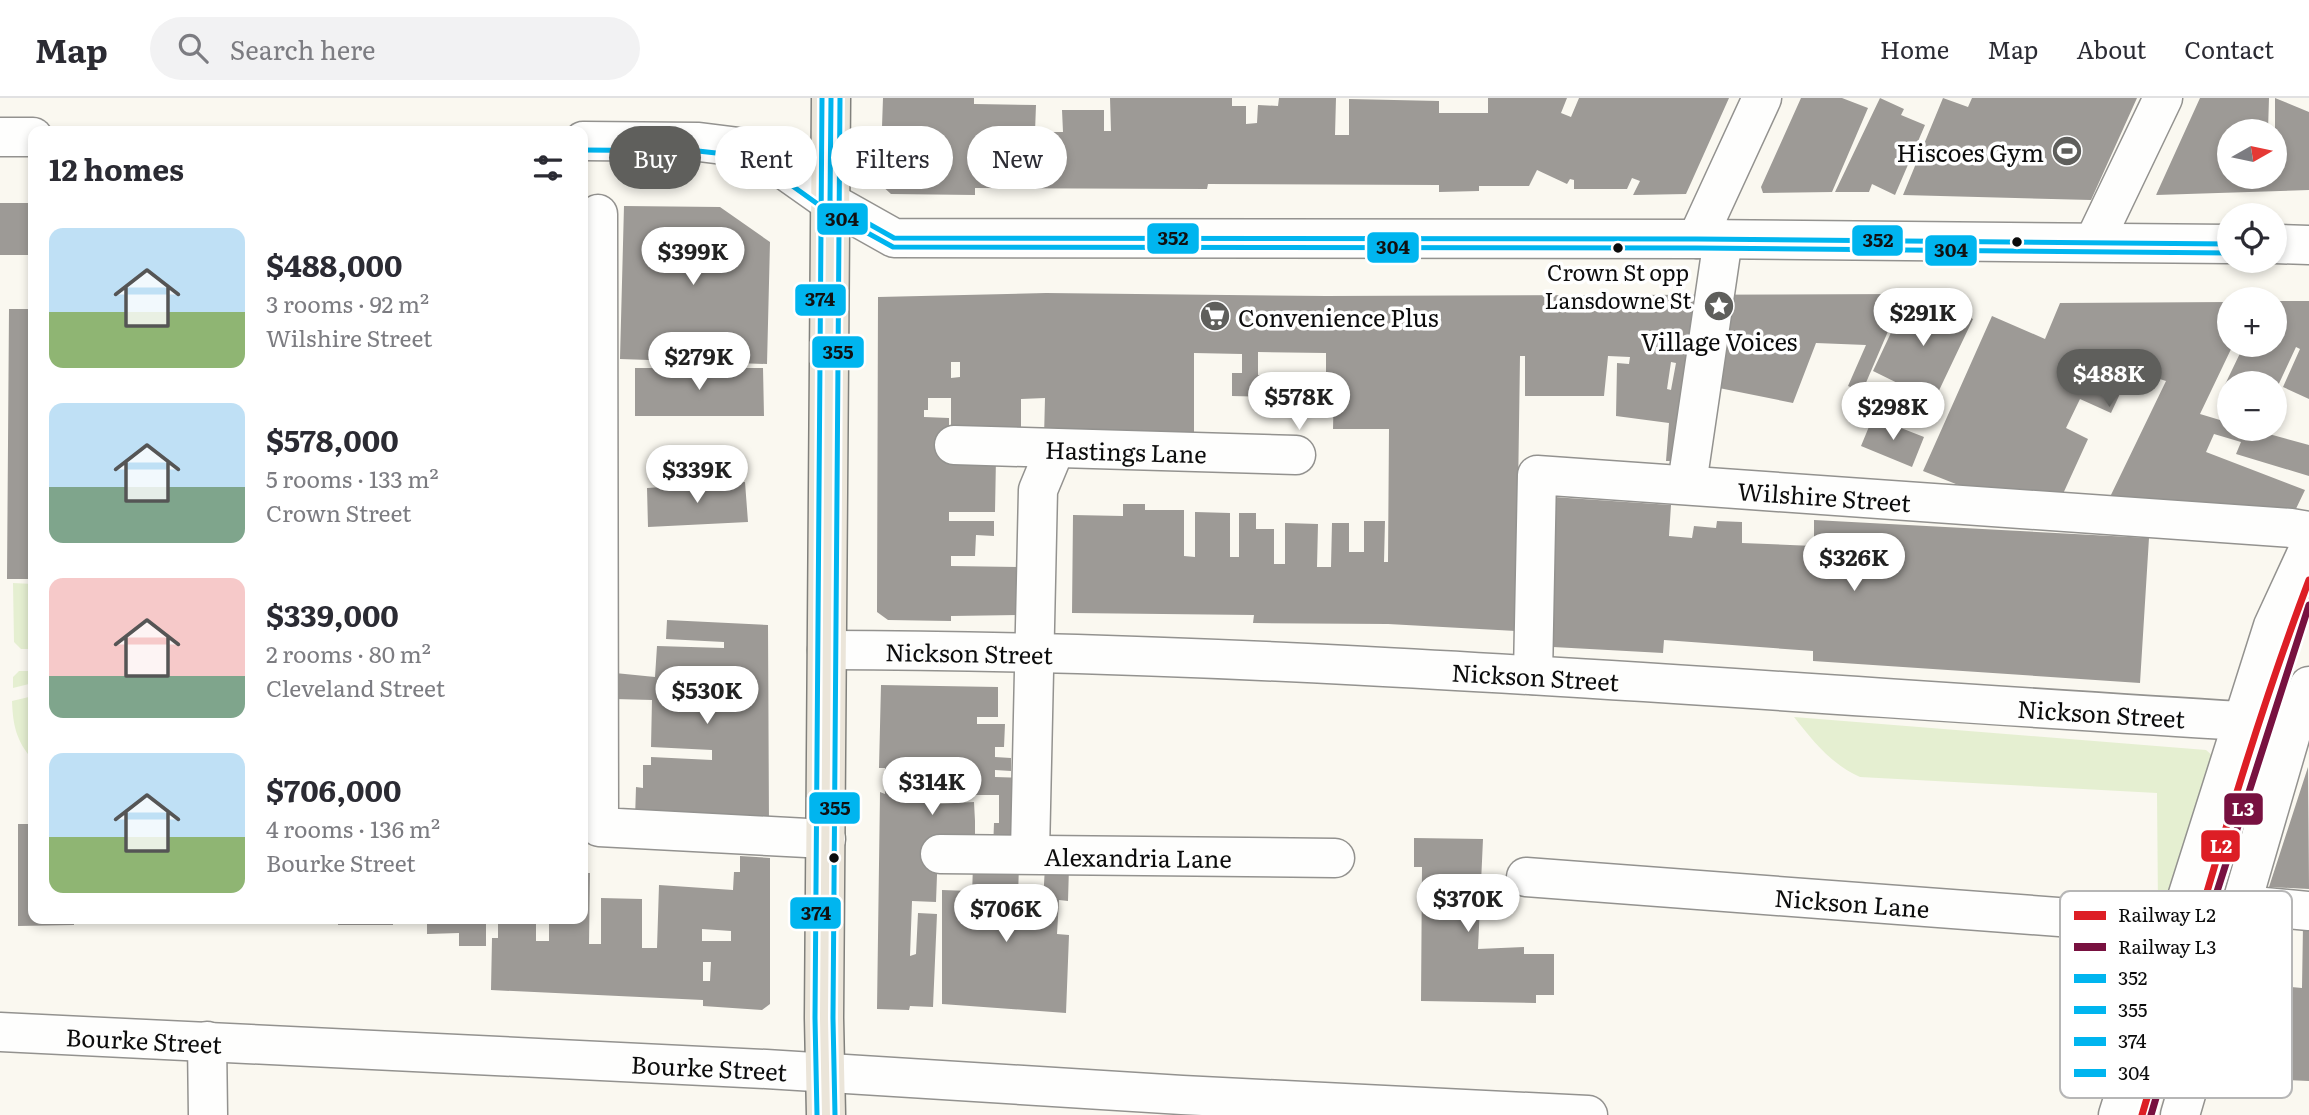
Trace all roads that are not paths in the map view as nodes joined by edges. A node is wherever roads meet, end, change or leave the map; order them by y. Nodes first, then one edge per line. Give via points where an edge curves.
1 (831, 98) edge
2 (1762, 98) edge
3 (2163, 98) edge
4 (0, 137) edge
5 (28, 137) edge
6 (588, 141) edge
7 (830, 202) junction
8 (598, 214) dead end
9 (1710, 239) junction
10 (2094, 242) junction
11 (2217, 244) edge
12 (2287, 244) edge
13 (2309, 245) edge
14 (954, 445) dead end
15 (1055, 449) junction
16 (1296, 455) dead end
17 (1687, 484) junction
18 (2309, 531) edge
19 (2309, 548) edge
20 (827, 650) junction
21 (1036, 653) junction
22 (1533, 675) junction
23 (2309, 686) edge
24 (2243, 721) junction
25 (591, 826) edge
26 (826, 839) junction
27 (1030, 852) junction
28 (940, 854) dead end
29 (1335, 858) dead end
30 (1526, 877) dead end
31 (2189, 891) edge
32 (2246, 891) edge
33 (2060, 917) edge
34 (0, 1032) edge
35 (207, 1041) junction
36 (826, 1072) junction
37 (2123, 1098) edge
38 (2185, 1098) edge
39 (1182, 1105) edge
40 (1516, 1113) edge
41 (208, 1115) edge
42 (826, 1115) edge
43 (1588, 1115) edge
44 (2118, 1115) edge
45 (2180, 1115) edge

1 - 7 main road
2 - 9 street
3 - 10 street
4 - 5 street
6 - 7 street via 699,142 755,149
7 - 9 street via 894,238
7 - 20 main road
8 - 25 street
9 - 10 street
9 - 17 street
10 - 11 street
12 - 13 street
14 - 15 street, Hastings Lane
15 - 16 street, Hastings Lane
15 - 21 street via 1038,490
17 - 18 street, Wilshire Street
17 - 22 street, Wilshire Street via 1537,475
19 - 24 street via 2273,626
20 - 21 street, Nickson Street
20 - 26 main road
21 - 22 street, Nickson Street
21 - 27 street
22 - 24 street, Nickson Street
23 - 32 street
24 - 31 street
25 - 26 street
26 - 36 main road
27 - 28 street, Alexandria Lane
27 - 29 street, Alexandria Lane
30 - 33 street, Nickson Lane
34 - 35 street, Bourke Street
35 - 36 street, Bourke Street
35 - 41 street
36 - 39 street, Bourke Street
36 - 42 main road
37 - 44 street
38 - 45 street
39 - 40 street, Bourke Street
40 - 43 street, Bourke Street

